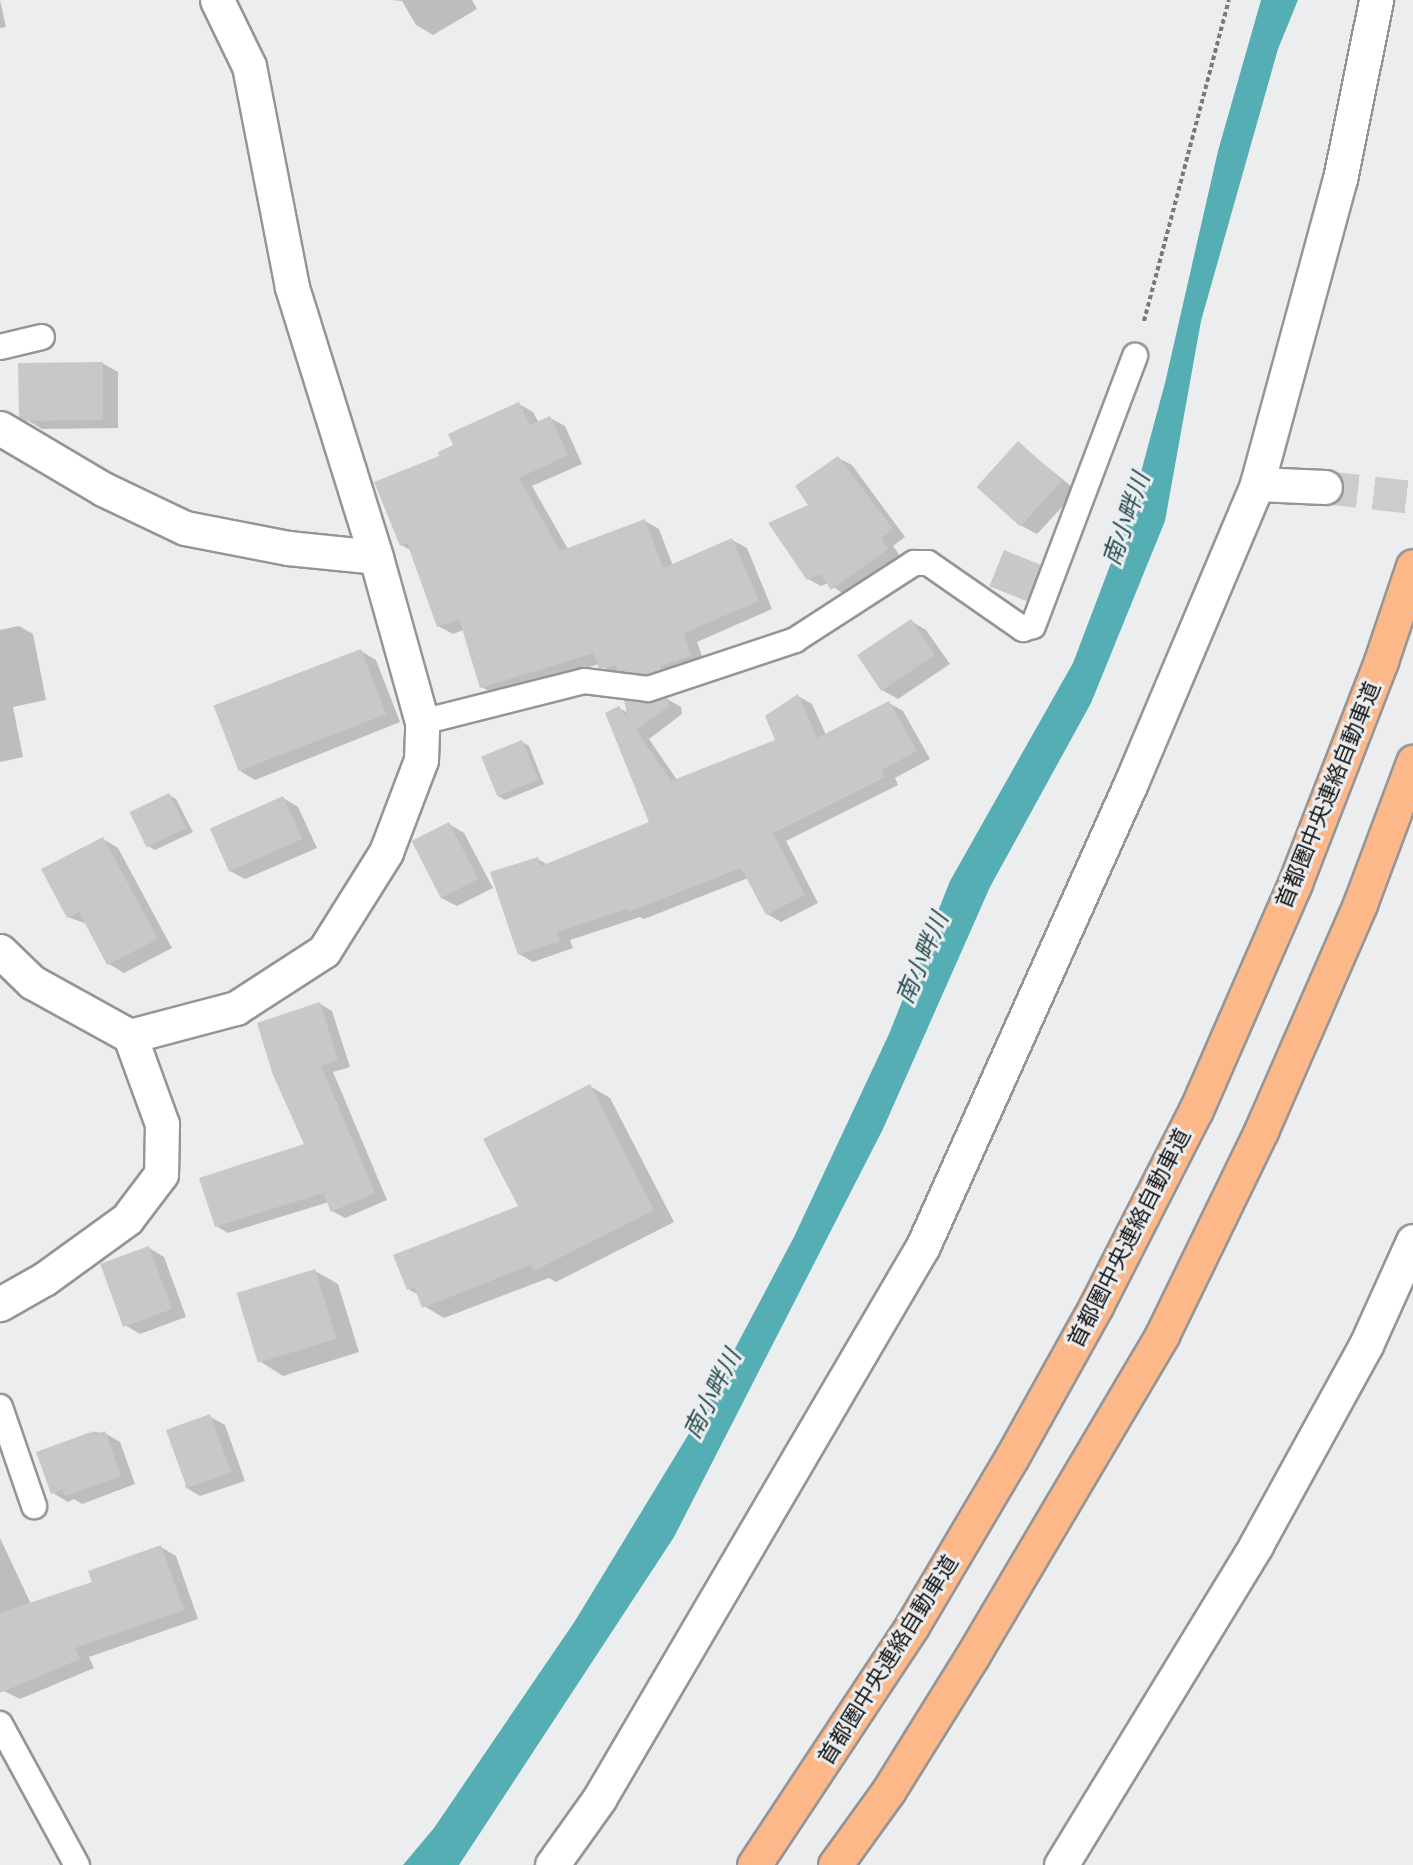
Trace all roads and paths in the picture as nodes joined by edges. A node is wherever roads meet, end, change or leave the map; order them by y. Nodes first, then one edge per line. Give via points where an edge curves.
1 (218, 0) edge
2 (1229, 0) edge
3 (1376, 0) edge
4 (42, 337) dead end
5 (0, 347) edge
6 (1135, 356) joint
7 (0, 428) edge
8 (1257, 484) junction
9 (1325, 487) tunnel mouth
10 (376, 557) junction
11 (1413, 566) edge
12 (422, 722) junction
13 (1413, 762) edge
14 (0, 951) edge
15 (130, 1036) junction
16 (1413, 1241) edge
17 (0, 1304) edge
18 (0, 1407) edge
19 (34, 1506) dead end
20 (0, 1724) edge
21 (77, 1865) edge
22 (552, 1865) edge
23 (754, 1865) edge
24 (836, 1865) edge
25 (1061, 1865) edge

1 - 10 street via 249,66 292,287
2 - 6 path
3 - 8 street via 1340,179
4 - 5 lane
6 - 12 lane via 1033,626 1023,629 928,563 914,563 795,640 648,689 584,681
7 - 10 street via 103,489 185,528 288,548
8 - 9 street
8 - 22 street via 1131,783 923,1246 599,1799
10 - 12 street
11 - 23 highway, 首都圏中央連絡自動車道 via 1381,661 1295,883 1196,1110 1096,1306 1012,1457 912,1626
12 - 15 street via 422,760 386,852 324,951 236,1008
13 - 24 highway via 1360,904 1261,1131 1162,1335 967,1665 889,1790
14 - 15 street via 32,982
15 - 17 street via 162,1124 161,1174 127,1219 44,1279
16 - 25 street via 1366,1345 1256,1545
18 - 19 lane
20 - 21 lane

